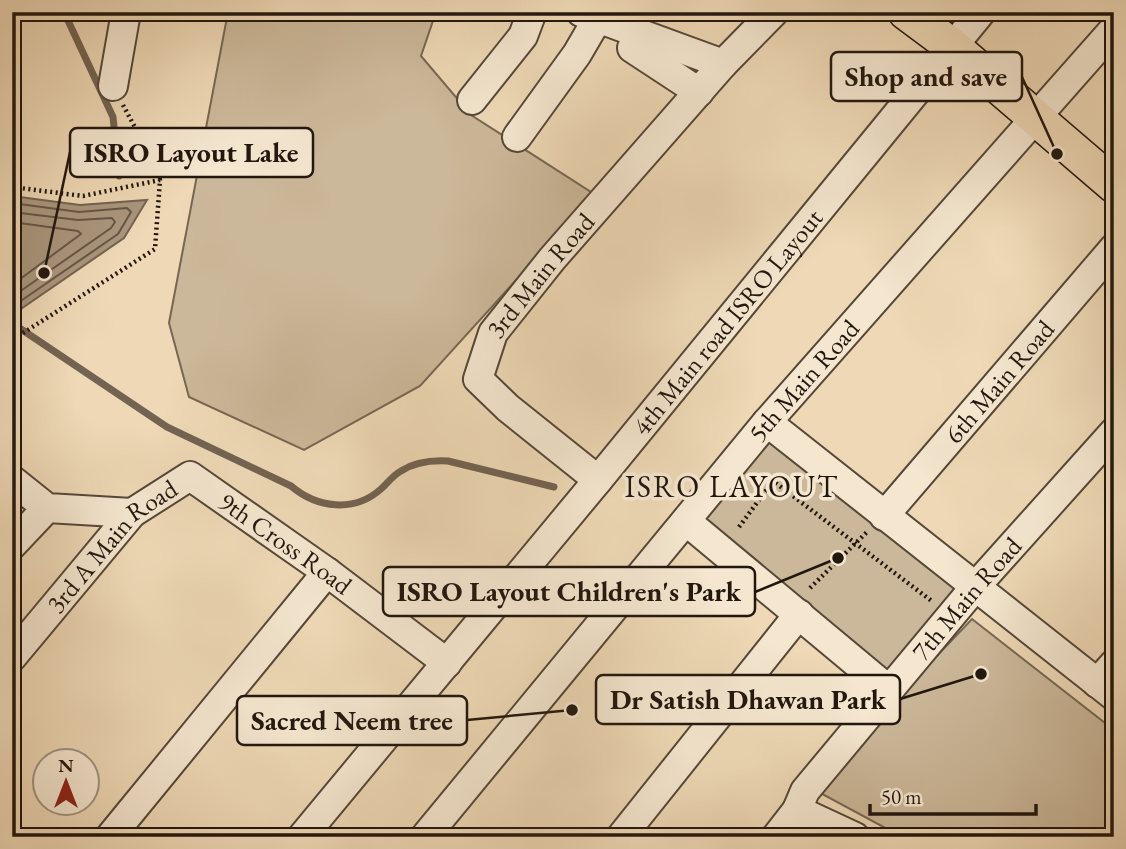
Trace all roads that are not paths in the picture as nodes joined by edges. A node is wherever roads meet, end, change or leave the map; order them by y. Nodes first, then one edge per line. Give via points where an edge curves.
1 (126, 12) edge
2 (532, 12) edge
3 (774, 12) edge
4 (906, 12) edge
5 (981, 12) edge
6 (589, 15) edge
7 (1114, 29) edge
8 (953, 47) junction
9 (632, 48) dead end
10 (723, 64) junction
11 (113, 86) road end
12 (699, 92) junction
13 (472, 100) dead end
14 (1035, 118) junction
15 (517, 136) dead end
16 (1114, 185) edge
17 (1114, 248) edge
18 (767, 422) junction
19 (1114, 432) edge
20 (191, 476) joint
21 (12, 480) edge
22 (598, 480) junction
23 (47, 508) junction
24 (132, 513) junction
25 (884, 516) junction
26 (686, 521) junction
27 (12, 545) edge
28 (327, 572) junction
29 (975, 587) junction
30 (799, 614) junction
31 (12, 657) edge
32 (447, 663) junction
33 (1108, 681) edge
34 (889, 690) junction
35 (797, 810) junction
36 (110, 837) edge
37 (302, 837) edge
38 (425, 837) edge
39 (621, 837) edge
40 (776, 837) edge
41 (855, 837) edge

1 - 11 street
2 - 13 street via 523,36
3 - 10 street, 3rd Main Road
4 - 8 main road
5 - 8 street, 4th Main road ISRO Layout
6 - 10 street
6 - 15 street via 577,54
7 - 14 street, 5th Main Road
8 - 14 main road
8 - 22 street, 4th Main road ISRO Layout
9 - 12 street
10 - 12 street, 3rd Main Road
12 - 22 street, 3rd Main Road via 493,333 478,379
14 - 16 main road
14 - 18 street, 5th Main Road
17 - 25 street, 6th Main Road
18 - 25 street
18 - 26 street, 5th Main Road
19 - 29 street, 7th Main Road
20 - 24 street, 3rd A Main Road
20 - 28 street, 9th Cross Road
21 - 23 street
22 - 32 street, 4th Main road ISRO Layout
23 - 24 street
23 - 27 street
24 - 31 street, 3rd A Main Road
25 - 29 street
26 - 30 street
26 - 38 street, 5th Main Road
28 - 32 street, 9th Cross Road
28 - 36 street
29 - 33 street
29 - 34 street, 7th Main Road
30 - 34 street
30 - 39 street
32 - 37 street, 4th Main road ISRO Layout
34 - 35 street, 7th Main Road via 805,791
35 - 40 street, 7th Main Road
35 - 41 street

